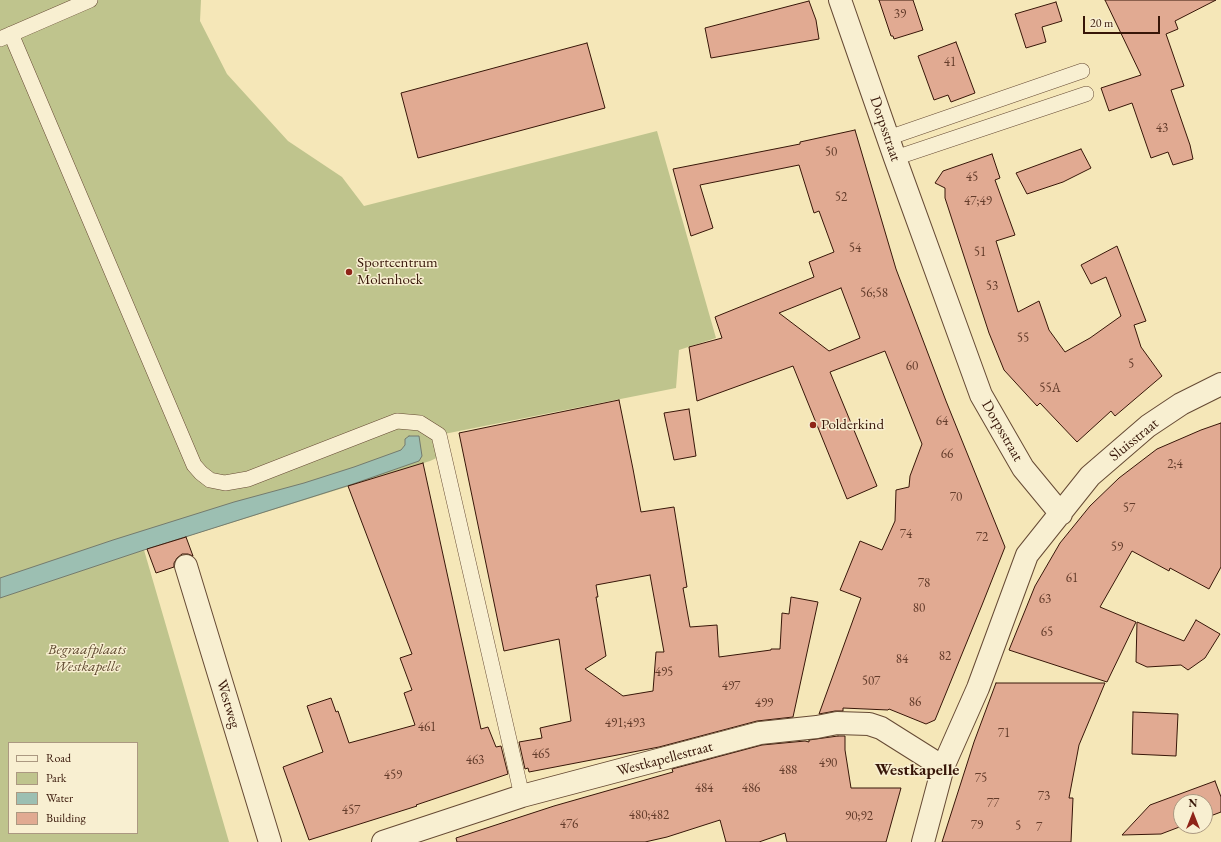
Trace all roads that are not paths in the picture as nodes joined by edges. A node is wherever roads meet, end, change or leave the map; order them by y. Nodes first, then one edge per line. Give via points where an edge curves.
1 (90, 0) edge
2 (840, 0) edge
3 (6, 36) edge
4 (1082, 71) dead end
5 (1086, 94) dead end
6 (892, 148) junction
7 (1221, 384) edge
8 (1061, 514) junction
9 (186, 566) dead end
10 (943, 767) junction
11 (522, 796) junction
12 (270, 842) edge
13 (383, 842) edge
14 (924, 842) edge

1 - 3 lane
2 - 6 street, Dorpsstraat
3 - 11 lane via 194,465 201,473 210,480 225,483 248,479 397,421 420,423 438,436
4 - 6 lane
5 - 6 lane
6 - 8 street, Dorpsstraat via 981,395 1023,468
7 - 8 street, Sluisstraat via 1181,404 1148,426 1090,476
8 - 10 street via 1027,555 978,688
9 - 12 street, Westweg
10 - 11 street, Westkapellestraat via 882,728 869,724 837,723 760,733
10 - 14 street
11 - 13 street, Westkapellestraat

